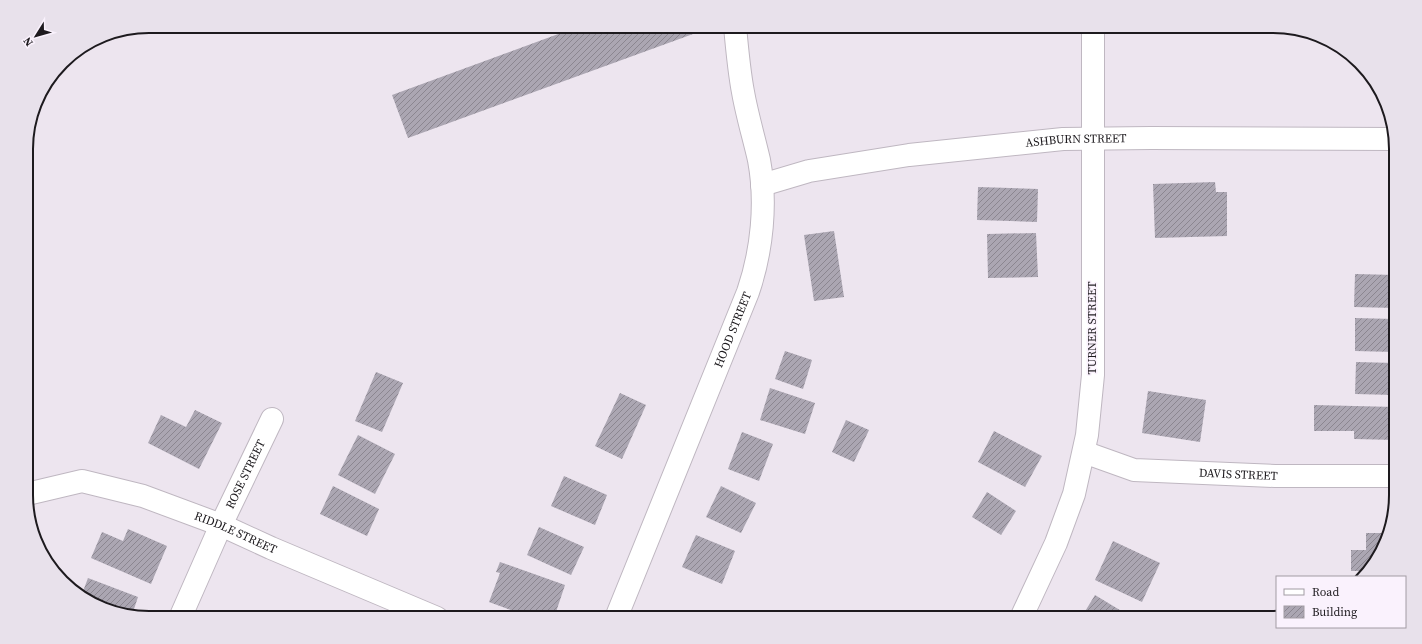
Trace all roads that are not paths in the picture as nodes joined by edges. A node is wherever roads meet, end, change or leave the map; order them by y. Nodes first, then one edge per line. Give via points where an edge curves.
1 (736, 33) edge
2 (1093, 33) edge
3 (1092, 139) junction
4 (1388, 139) edge
5 (762, 185) junction
6 (272, 419) dead end
7 (1085, 451) junction
8 (1389, 476) edge
9 (33, 493) edge
10 (221, 525) junction
11 (183, 611) edge
12 (420, 611) edge
13 (619, 611) edge
14 (1024, 611) edge

1 - 5 street, HOOD STREET via 742,91 759,160
2 - 3 street, TURNER STREET
3 - 4 street, ASHBURN STREET
3 - 5 street, ASHBURN STREET via 909,155 809,171
3 - 7 street, TURNER STREET via 1093,375
5 - 13 street, HOOD STREET via 762,220 754,274
6 - 10 street, ROSE STREET
7 - 8 street, DAVIS STREET via 1134,470 1275,476
7 - 14 street, TURNER STREET via 1074,494 1056,543
9 - 10 street, RIDDLE STREET via 82,481 143,496
10 - 11 street, ROSE STREET
10 - 12 street, RIDDLE STREET

